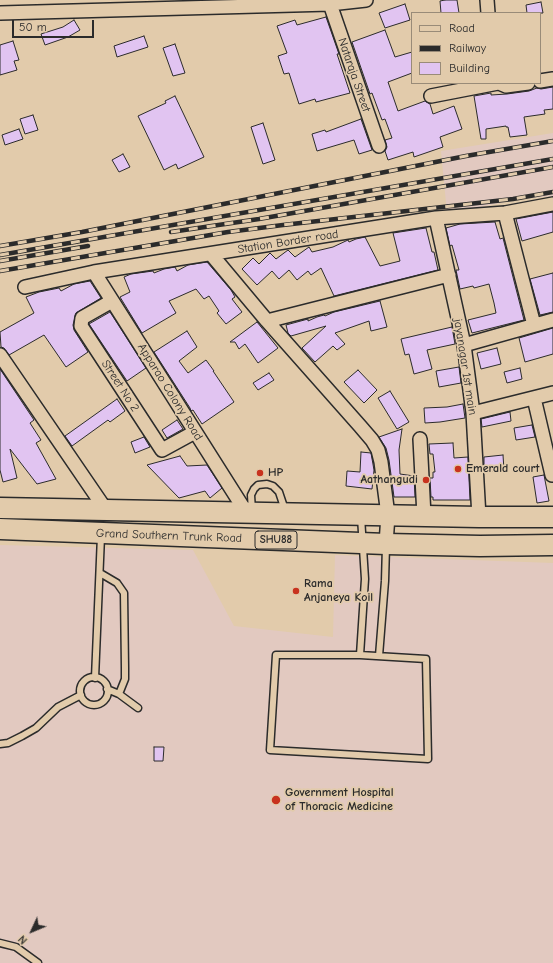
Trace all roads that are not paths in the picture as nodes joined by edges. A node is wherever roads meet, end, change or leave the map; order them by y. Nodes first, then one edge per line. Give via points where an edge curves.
1 (366, 0) edge
2 (487, 0) edge
3 (329, 2) edge
4 (238, 3) edge
5 (146, 4) edge
6 (63, 5) edge
7 (488, 12) edge
8 (0, 13) edge
9 (553, 79) edge
10 (541, 81) edge
11 (494, 84) edge
12 (501, 84) edge
13 (521, 84) edge
14 (431, 96) dead end
15 (379, 146) dead end
16 (553, 204) edge
17 (505, 213) junction
18 (436, 218) junction
19 (211, 254) junction
20 (94, 272) junction
21 (449, 275) junction
22 (24, 287) dead end
23 (112, 301) junction
24 (553, 320) edge
25 (267, 321) junction
26 (534, 325) junction
27 (464, 345) junction
28 (0, 355) edge
29 (553, 393) edge
30 (534, 398) junction
31 (473, 413) junction
32 (195, 432) junction
33 (420, 439) dead end
34 (552, 475) dead end
35 (0, 508) edge
36 (106, 510) junction
37 (249, 512) junction
38 (286, 513) junction
39 (360, 514) junction
40 (388, 515) junction
41 (424, 516) junction
42 (479, 517) junction
43 (553, 517) edge
44 (0, 529) edge
45 (101, 533) junction
46 (363, 543) junction
47 (386, 544) junction
48 (553, 545) edge
49 (100, 573) junction
50 (360, 655) junction
51 (379, 656) junction
52 (95, 678) junction
53 (107, 690) junction
54 (119, 694) junction
55 (81, 695) junction
56 (138, 708) dead end
57 (0, 744) edge
58 (0, 943) edge
59 (38, 963) edge

1 - 3 street
2 - 7 street
3 - 4 street
3 - 15 street, Nataraja Street
4 - 5 street
5 - 6 street
6 - 8 street
9 - 10 street
11 - 14 street
12 - 13 street
16 - 17 street, Station Border road
17 - 18 street, Station Border road
17 - 26 street
18 - 19 street, Station Border road
18 - 21 street, jayanagar 1st main
19 - 20 street, Station Border road
19 - 25 street
20 - 22 street, Station Border road
20 - 23 street, Apparao Colony Road
21 - 25 street
21 - 27 street, jayanagar 1st main
23 - 32 street, Apparao Colony Road
23 - 32 street, Street No 2 via 82,318 81,326 162,450
24 - 26 street
25 - 40 street via 372,440 382,462
26 - 27 street
27 - 31 street, jayanagar 1st main
28 - 36 street
29 - 30 street
30 - 31 street
30 - 34 street
31 - 42 street, jayanagar 1st main
32 - 37 street, Apparao Colony Road
33 - 41 street
35 - 36 main road, Grand Southern Trunk Road / SHU88
36 - 37 main road, Grand Southern Trunk Road / SHU88
37 - 38 main road, Grand Southern Trunk Road / SHU88
37 - 38 lane via 254,489 258,485 267,484 279,492
38 - 39 main road, Grand Southern Trunk Road / SHU88
39 - 40 main road, Grand Southern Trunk Road / SHU88
39 - 46 lane
40 - 41 main road, Grand Southern Trunk Road / SHU88
40 - 47 street
41 - 42 main road, Grand Southern Trunk Road / SHU88
42 - 43 main road, Grand Southern Trunk Road / SHU88
44 - 45 main road, Grand Southern Trunk Road / SHU88
45 - 46 main road, Grand Southern Trunk Road / SHU88
45 - 49 lane
46 - 47 main road, Grand Southern Trunk Road / SHU88
46 - 50 lane via 365,578
47 - 48 main road, Grand Southern Trunk Road / SHU88
47 - 51 lane
49 - 52 lane
49 - 54 lane via 117,583 124,592 125,679
50 - 51 lane
50 - 51 lane via 276,655 270,750 428,759 426,659
52 - 53 lane via 103,681
52 - 55 lane via 83,683
53 - 54 lane
53 - 55 lane via 106,698 99,704 90,704
54 - 56 lane
55 - 57 lane via 58,707 36,728 8,743
58 - 59 lane via 16,947

